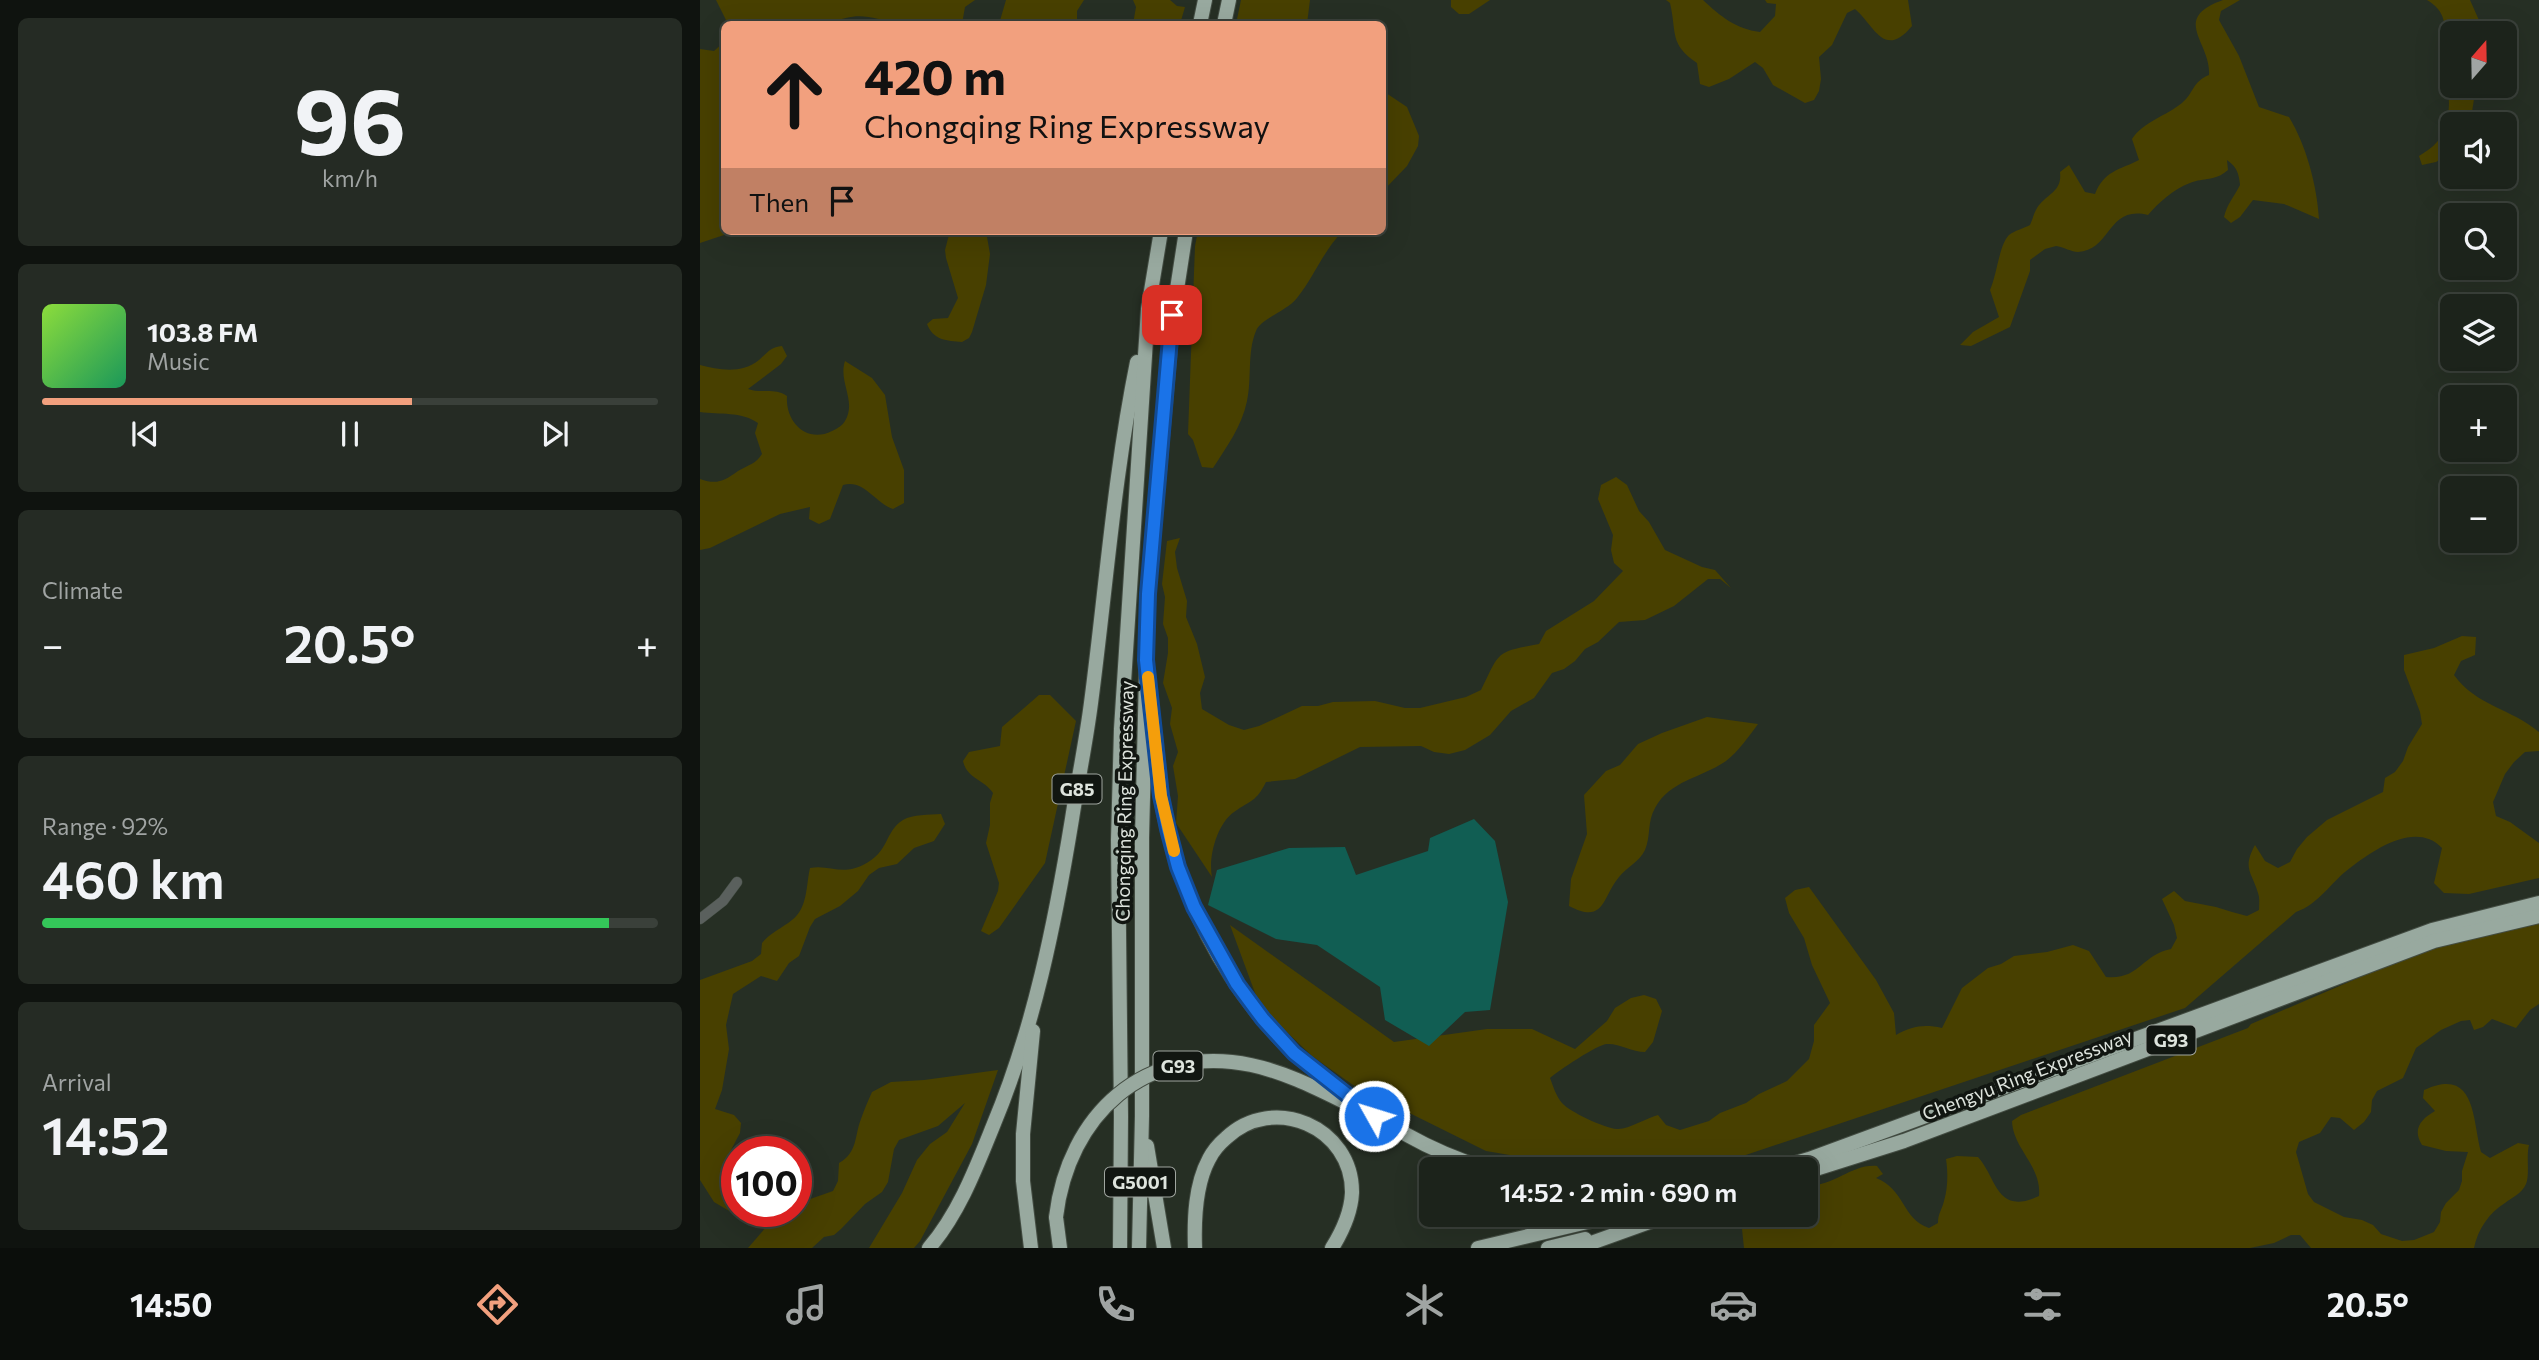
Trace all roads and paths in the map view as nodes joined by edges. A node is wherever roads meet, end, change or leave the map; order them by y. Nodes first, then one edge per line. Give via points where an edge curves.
1 (1205, 0) edge
2 (1229, 0) edge
3 (1201, 21) edge
4 (1225, 21) edge
5 (1160, 235) edge
6 (1185, 235) edge
7 (1148, 309) junction
8 (1146, 660) junction
9 (737, 882) dead end
10 (2539, 903) edge
11 (2539, 916) edge
12 (700, 919) edge
13 (1037, 995) junction
14 (1142, 1116) junction
15 (1374, 1116) junction
16 (1453, 1157) edge
17 (1818, 1161) edge
18 (1818, 1162) edge
19 (1567, 1227) edge
20 (1634, 1227) joint
21 (929, 1248) edge
22 (1031, 1248) edge
23 (1060, 1248) edge
24 (1120, 1248) edge
25 (1139, 1248) edge
26 (1164, 1248) edge
27 (1195, 1248) edge
28 (1332, 1248) edge
29 (1479, 1248) edge
30 (1548, 1248) edge
31 (1577, 1248) edge

1 - 3 highway
2 - 4 highway
5 - 7 highway, Chongqing Ring Expressway / G85
6 - 8 highway, Chongqing Ring Expressway via 1172,315
7 - 13 highway, G85 via 1112,513 1091,705
7 - 24 highway, Chongqing Ring Expressway / G5001 via 1118,840
8 - 14 highway, Chongqing Ring Expressway
8 - 15 highway, bridge via 1161,796 1178,867 1194,907 1237,984 1263,1019 1294,1053
9 - 12 street via 723,901
10 - 17 highway, Chengyu Ring Expressway / G93 via 2432,930
11 - 18 highway, Chengyu Ring Expressway / G93 via 2434,941 1916,1136
13 - 21 highway, G85 via 1009,1089 971,1181
13 - 22 highway via 1023,1134
14 - 25 highway, Chongqing Ring Expressway / G5001
14 - 26 highway
15 - 16 highway, G93
15 - 23 highway, G93, bridge via 1301,1082 1225,1061 1194,1062 1132,1083 1087,1126 1068,1162 1056,1217
19 - 29 highway
20 - 30 highway
20 - 31 highway
27 - 28 highway via 1194,1222 1208,1159 1236,1128 1281,1117 1322,1130 1349,1168 1352,1193 1348,1217

